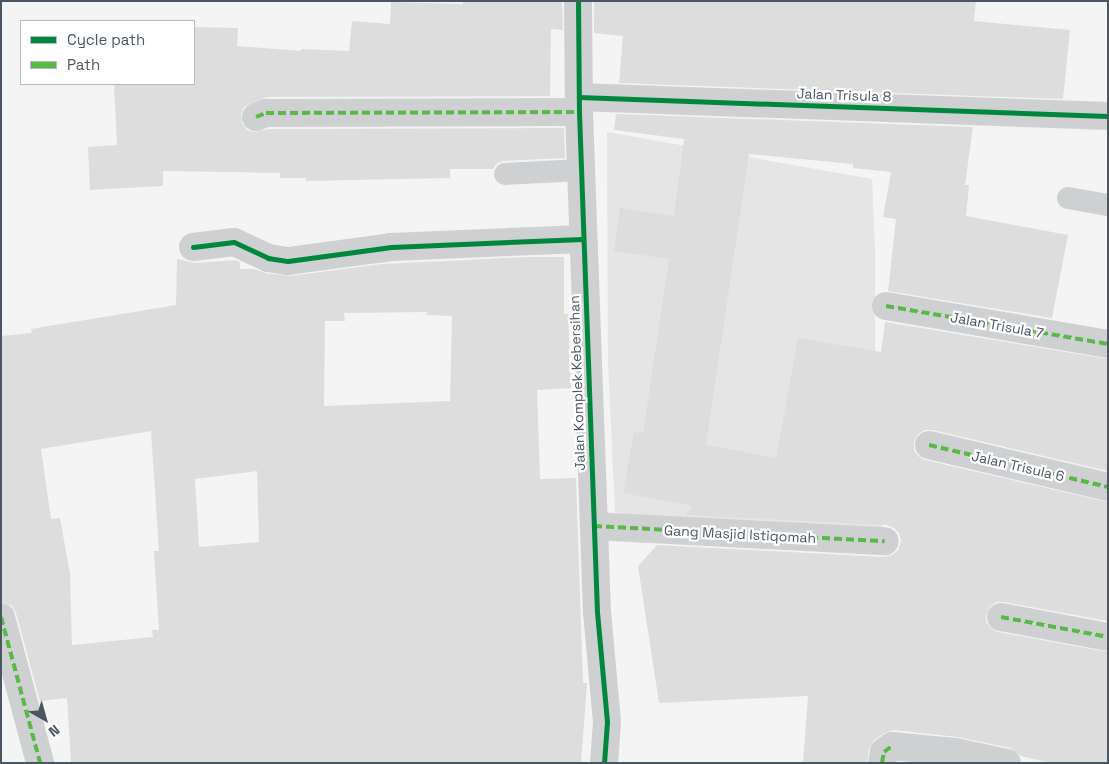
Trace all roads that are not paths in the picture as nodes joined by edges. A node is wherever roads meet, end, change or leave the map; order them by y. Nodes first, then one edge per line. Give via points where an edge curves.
1 (578, 1) edge
2 (579, 104) junction
3 (1108, 116) edge
4 (256, 117) dead end
5 (580, 170) junction
6 (505, 174) dead end
7 (1068, 198) dead end
8 (1108, 205) edge
9 (582, 239) junction
10 (193, 247) dead end
11 (886, 306) dead end
12 (1108, 344) edge
13 (929, 445) dead end
14 (1108, 486) edge
15 (594, 526) junction
16 (885, 541) dead end
17 (1, 617) edge
18 (1001, 617) dead end
19 (1108, 637) edge
20 (887, 754) edge
21 (40, 763) edge
22 (604, 763) edge
23 (1007, 763) edge

1 - 2 street, Jalan Komplek Kebersihan
2 - 3 street, Jalan Trisula 8
2 - 4 street, Jalan Trisula 8 via 266,113
2 - 5 street, Jalan Komplek Kebersihan
5 - 6 lane
5 - 9 street, Jalan Komplek Kebersihan
7 - 8 lane
9 - 10 street via 391,247 288,261 268,258 234,242
9 - 15 street, Jalan Komplek Kebersihan
11 - 12 street, Jalan Trisula 7
13 - 14 street, Jalan Trisula 6
15 - 16 street, Gang Masjid Istiqomah
15 - 22 street, Jalan Komplek Kebersihan via 597,612 607,722
17 - 21 street
18 - 19 street
20 - 23 street via 955,752

